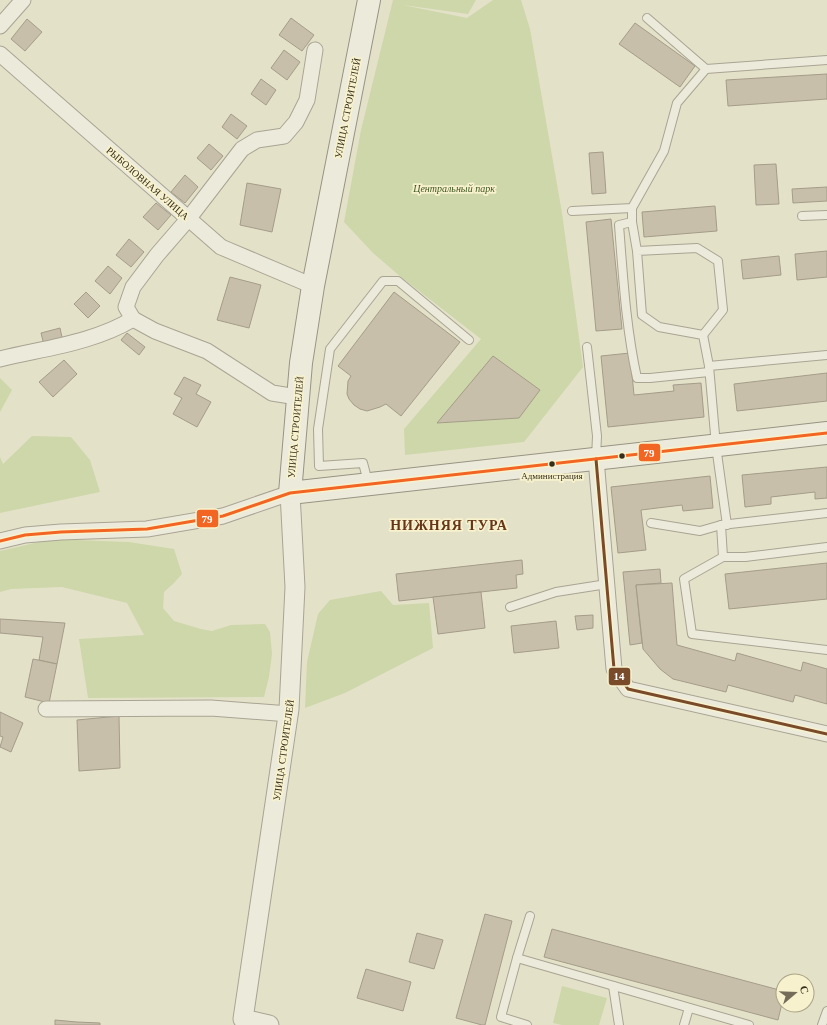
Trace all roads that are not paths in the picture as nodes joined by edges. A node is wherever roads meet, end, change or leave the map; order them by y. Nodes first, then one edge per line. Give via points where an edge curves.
1 (23, 0) edge
2 (369, 0) edge
3 (647, 18) dead end
4 (0, 26) edge
5 (314, 50) dead end
6 (0, 54) edge
7 (827, 60) edge
8 (706, 69) junction
9 (632, 208) junction
10 (572, 211) dead end
11 (827, 215) edge
12 (802, 216) dead end
13 (189, 218) junction
14 (632, 222) junction
15 (636, 251) junction
16 (313, 286) junction
17 (133, 319) junction
18 (703, 335) junction
19 (469, 340) dead end
20 (587, 347) dead end
21 (827, 355) edge
22 (0, 359) edge
23 (709, 369) junction
24 (297, 397) junction
25 (827, 433) edge
26 (716, 446) junction
27 (596, 459) junction
28 (369, 484) junction
29 (290, 493) junction
30 (827, 513) edge
31 (651, 523) dead end
32 (724, 525) junction
33 (0, 541) edge
34 (827, 547) edge
35 (723, 557) junction
36 (608, 584) junction
37 (510, 607) dead end
38 (827, 650) edge
39 (46, 710) dead end
40 (289, 714) junction
41 (827, 734) edge
42 (530, 916) dead end
43 (517, 958) junction
44 (613, 986) junction
45 (689, 1008) junction
46 (827, 1011) edge
47 (243, 1022) edge
48 (269, 1025) edge
49 (527, 1025) edge
50 (619, 1025) edge
51 (684, 1025) edge
52 (749, 1025) edge
53 (822, 1025) edge

1 - 4 street
2 - 16 main road, УЛИЦА СТРОИТЕЛЕЙ
3 - 8 lane
5 - 13 street via 307,100 296,122 284,136 257,140 242,149
6 - 13 street, РЫБОЛОВНАЯ УЛИЦА
7 - 8 lane
8 - 9 lane via 678,103 664,151
9 - 10 lane
9 - 14 lane
11 - 12 lane
13 - 16 street, РЫБОЛОВНАЯ УЛИЦА via 221,247
13 - 17 street via 133,287 126,307
14 - 15 lane
14 - 23 lane via 619,225 630,343 636,378
15 - 18 lane via 642,315 659,327
15 - 18 lane via 697,248 718,261 723,310
16 - 24 main road, УЛИЦА СТРОИТЕЛЕЙ
17 - 22 street via 118,328 68,345
17 - 24 street via 155,331 207,351 272,394
18 - 23 lane
19 - 28 lane via 398,281 383,281 330,349 318,428 319,466 363,463
20 - 27 lane via 597,436
21 - 23 lane
23 - 26 lane
24 - 29 main road, УЛИЦА СТРОИТЕЛЕЙ
25 - 26 main road
26 - 27 main road
26 - 32 lane
27 - 28 main road
27 - 36 street
28 - 29 main road
29 - 33 street via 223,516 147,529 61,532
29 - 40 street, УЛИЦА СТРОИТЕЛЕЙ via 296,586
30 - 32 lane
31 - 32 lane via 700,531
32 - 35 lane
34 - 35 lane via 744,557
35 - 38 lane via 684,579 692,634
36 - 37 lane via 556,592
36 - 41 street via 614,669 628,689
39 - 40 street via 211,708
40 - 47 street, УЛИЦА СТРОИТЕЛЕЙ
42 - 43 lane
43 - 44 lane
43 - 49 lane via 501,1017
44 - 45 lane
44 - 50 lane
45 - 51 lane
45 - 52 lane
46 - 53 lane
47 - 48 street

